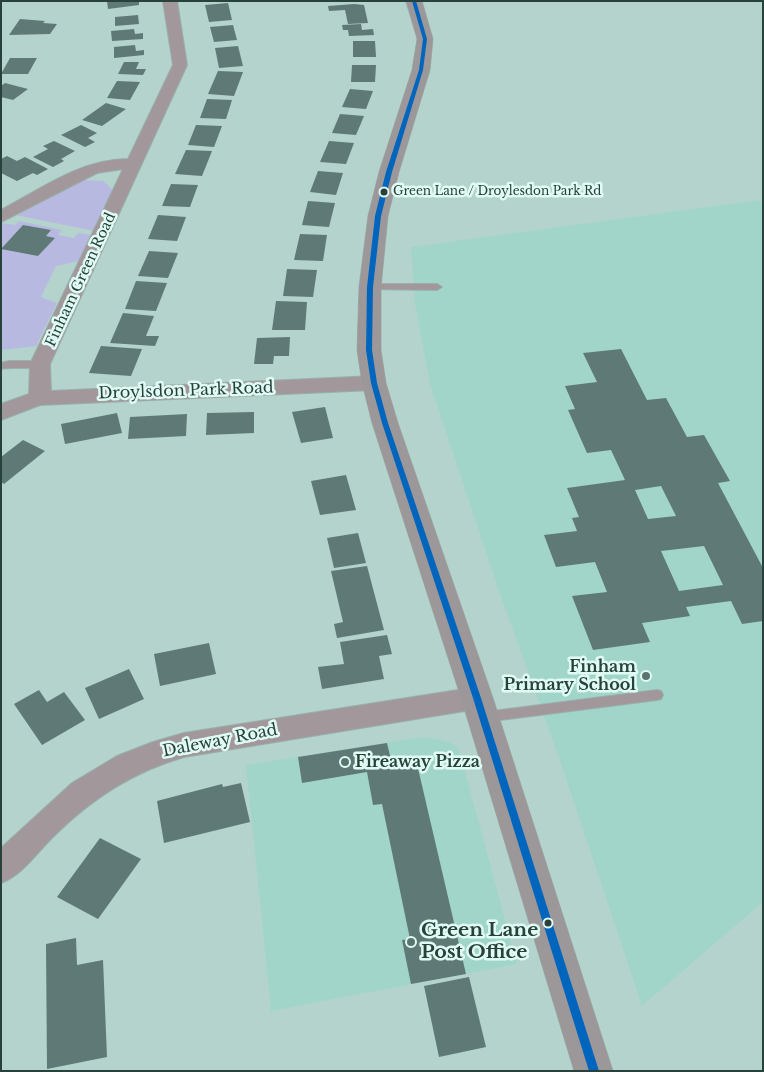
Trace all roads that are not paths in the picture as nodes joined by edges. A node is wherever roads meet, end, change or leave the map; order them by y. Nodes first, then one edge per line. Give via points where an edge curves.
1 (170, 1) edge
2 (414, 1) edge
3 (134, 164) junction
4 (1, 217) edge
5 (370, 286) junction
6 (436, 287) dead end
7 (40, 364) junction
8 (1, 366) edge
9 (374, 383) junction
10 (40, 398) junction
11 (2, 413) edge
12 (657, 695) dead end
13 (480, 707) junction
14 (1, 869) edge
15 (594, 1071) edge

1 - 3 street, Finham Green Road via 180,65
2 - 5 street via 425,39 421,70 388,172 378,216
3 - 4 street via 110,164 91,169
3 - 7 street, Finham Green Road
5 - 6 lane
5 - 9 street via 369,350
7 - 8 lane
7 - 10 street, Finham Green Road
9 - 10 street, Droylsdon Park Road
9 - 13 street
10 - 11 street, Droylsdon Park Road
12 - 13 lane
13 - 14 street, Daleway Road via 184,745 160,751 120,767 94,782 58,812
13 - 15 street

